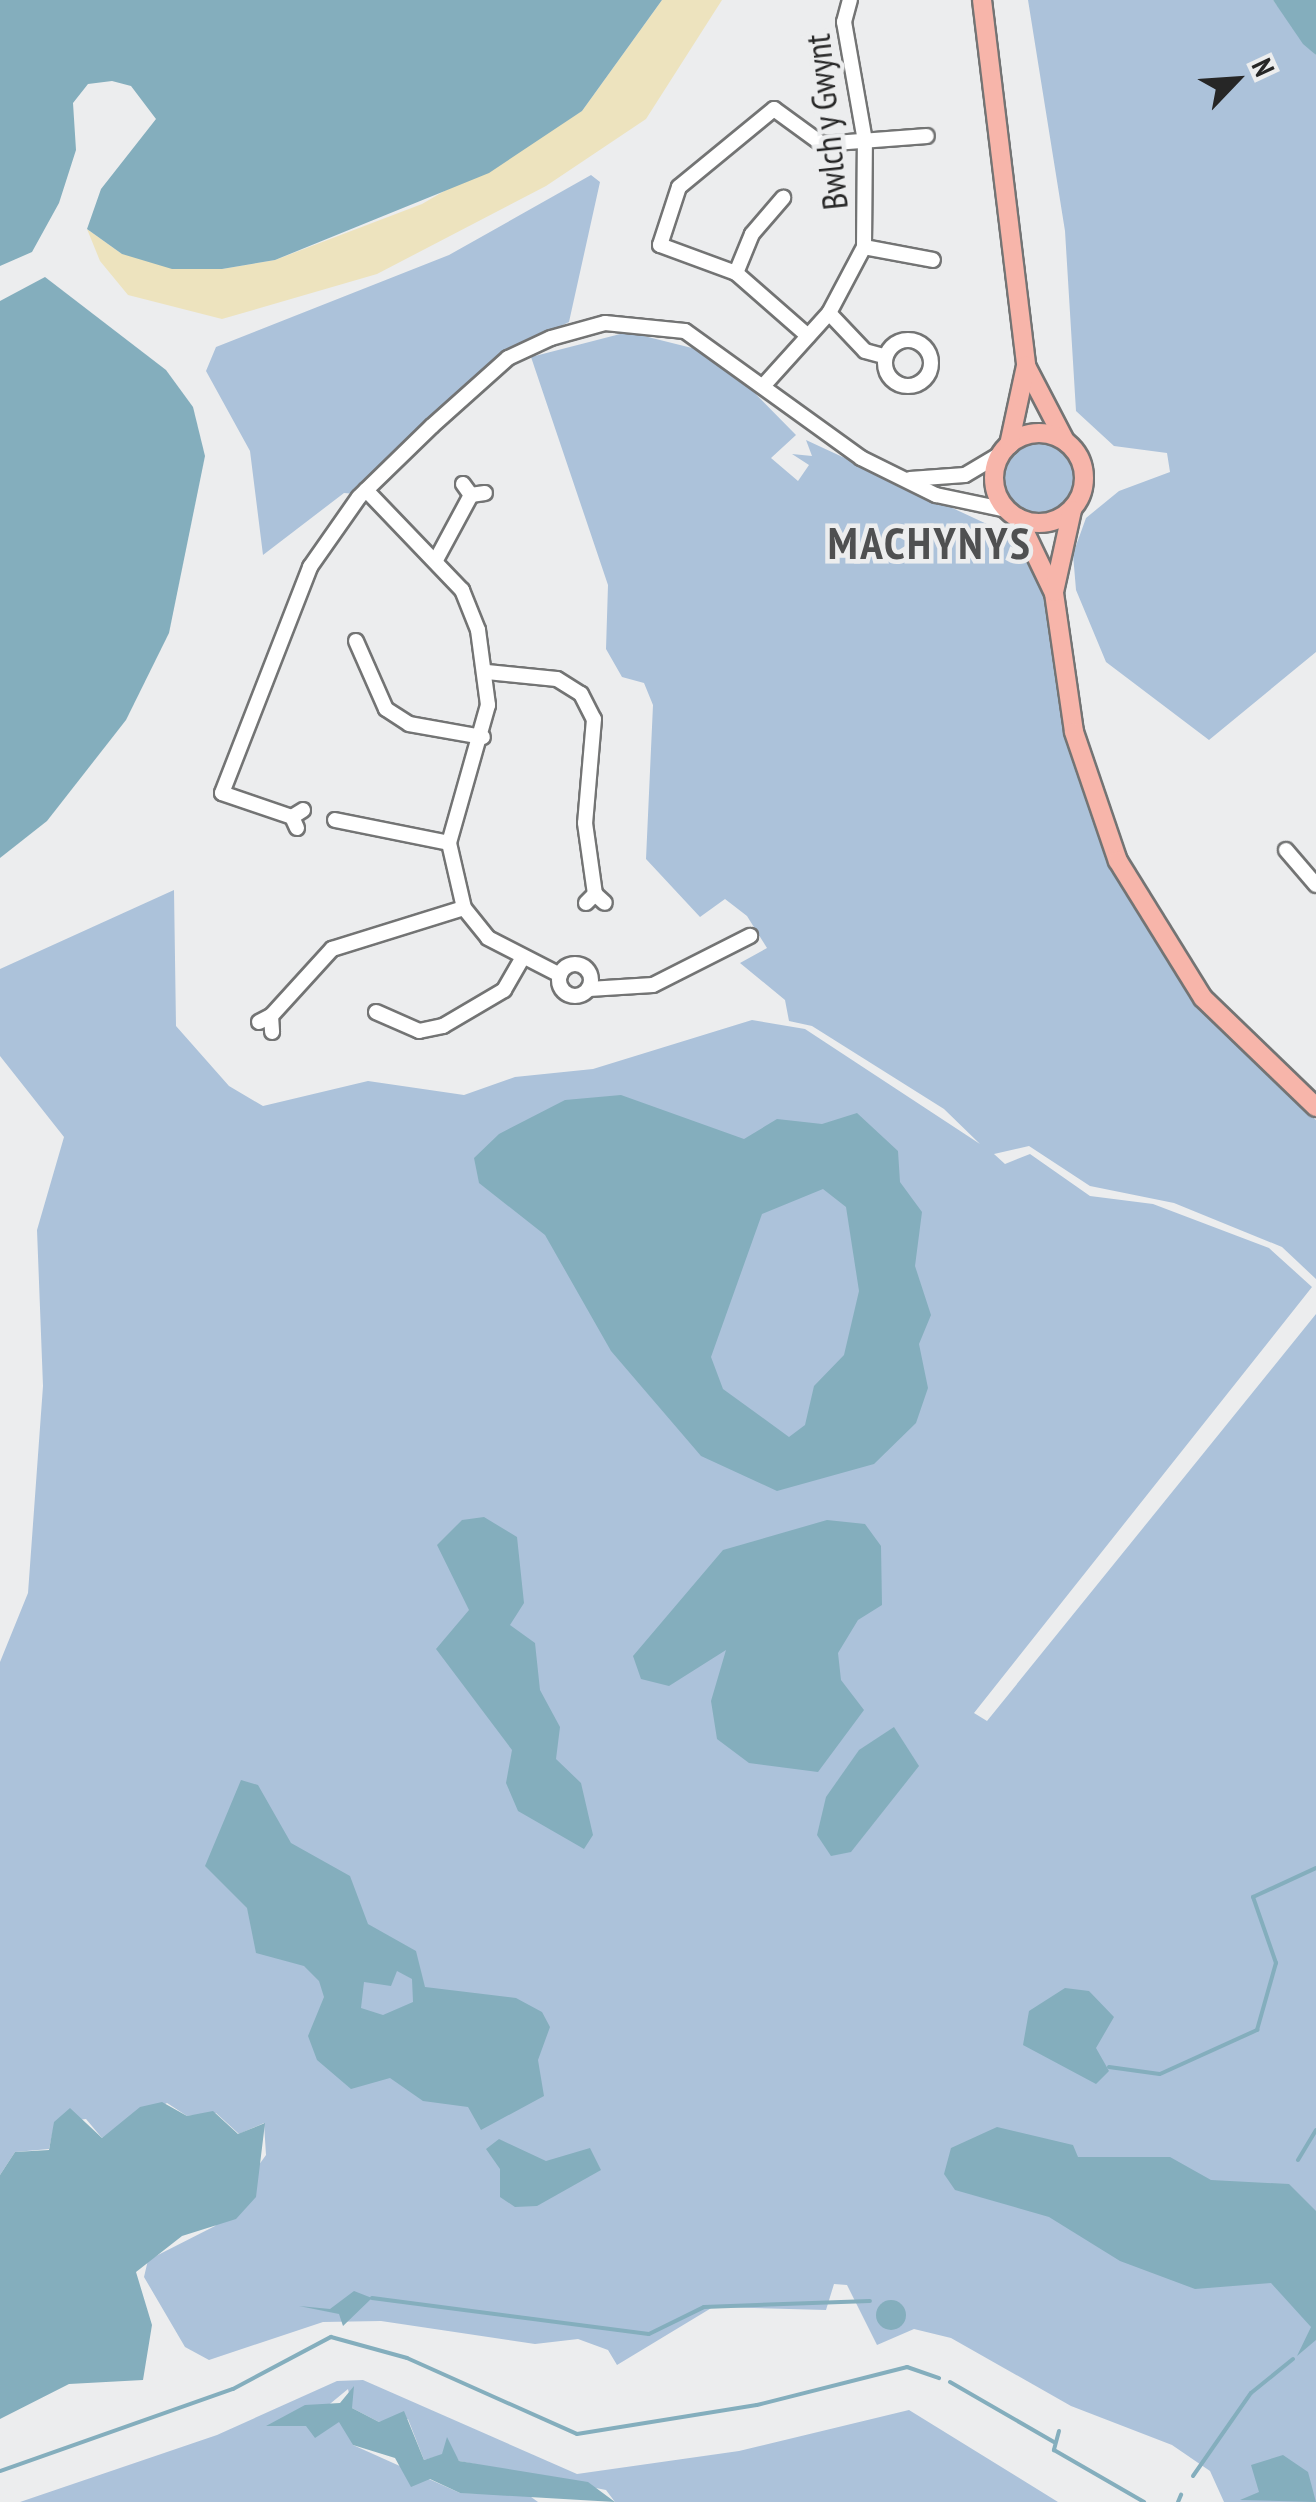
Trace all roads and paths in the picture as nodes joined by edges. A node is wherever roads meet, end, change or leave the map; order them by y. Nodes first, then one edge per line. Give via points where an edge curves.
1 (850, 0) edge
2 (982, 0) edge
3 (926, 136) dead end
4 (865, 141) junction
5 (783, 198) dead end
6 (864, 248) junction
7 (933, 260) dead end
8 (736, 273) junction
9 (829, 313) junction
10 (808, 336) junction
11 (884, 356) dead end
12 (1026, 366) junction
13 (764, 385) junction
14 (1065, 442) junction
15 (1006, 449) junction
16 (904, 479) junction
17 (366, 490) junction
18 (473, 491) dead end
19 (1072, 510) junction
20 (1012, 514) junction
21 (436, 560) junction
22 (1054, 592) junction
23 (356, 638) dead end
24 (487, 672) junction
25 (483, 737) junction
26 (297, 819) dead end
27 (330, 819) dead end
28 (449, 843) junction
29 (1286, 850) dead end
30 (1316, 885) edge
31 (595, 900) dead end
32 (464, 908) junction
33 (750, 936) dead end
34 (521, 960) junction
35 (560, 975) junction
36 (589, 989) junction
37 (393, 996) dead end
38 (267, 1024) dead end
39 (1316, 1107) edge

1 - 4 street, Bwlch y Gwynt via 844,22
2 - 12 main road
3 - 4 street
4 - 6 street, Bwlch y Gwynt
4 - 8 street via 822,144 774,109 678,187 660,245
5 - 8 street via 752,234
6 - 7 street
6 - 9 street, Bwlch y Gwynt
8 - 10 street
9 - 10 street, Bwlch y Gwynt
9 - 11 street
10 - 13 street, Bwlch y Gwynt
12 - 14 main road
12 - 15 main road
13 - 16 street via 809,428
13 - 17 street via 685,331 629,322 574,329 508,358
14 - 15 main road via 1042,434
14 - 19 main road via 1084,472
15 - 16 street via 966,475
15 - 20 main road via 994,485
16 - 20 street
17 - 21 street
17 - 26 street via 310,567 222,793
18 - 21 street
19 - 20 main road via 1044,523
19 - 22 main road
20 - 22 main road
21 - 24 street via 462,590
22 - 39 main road via 1074,732 1118,861 1204,998
23 - 25 street via 386,709 409,724
24 - 25 street
24 - 31 street via 557,680 581,694 594,719 586,823
25 - 28 street
27 - 28 street
28 - 32 street
29 - 30 street
32 - 34 street
32 - 38 street via 332,950
33 - 36 street via 653,986
34 - 35 street
34 - 37 street via 504,990 460,1019 419,1030 383,1012
35 - 36 street via 566,994
35 - 36 street via 580,964

